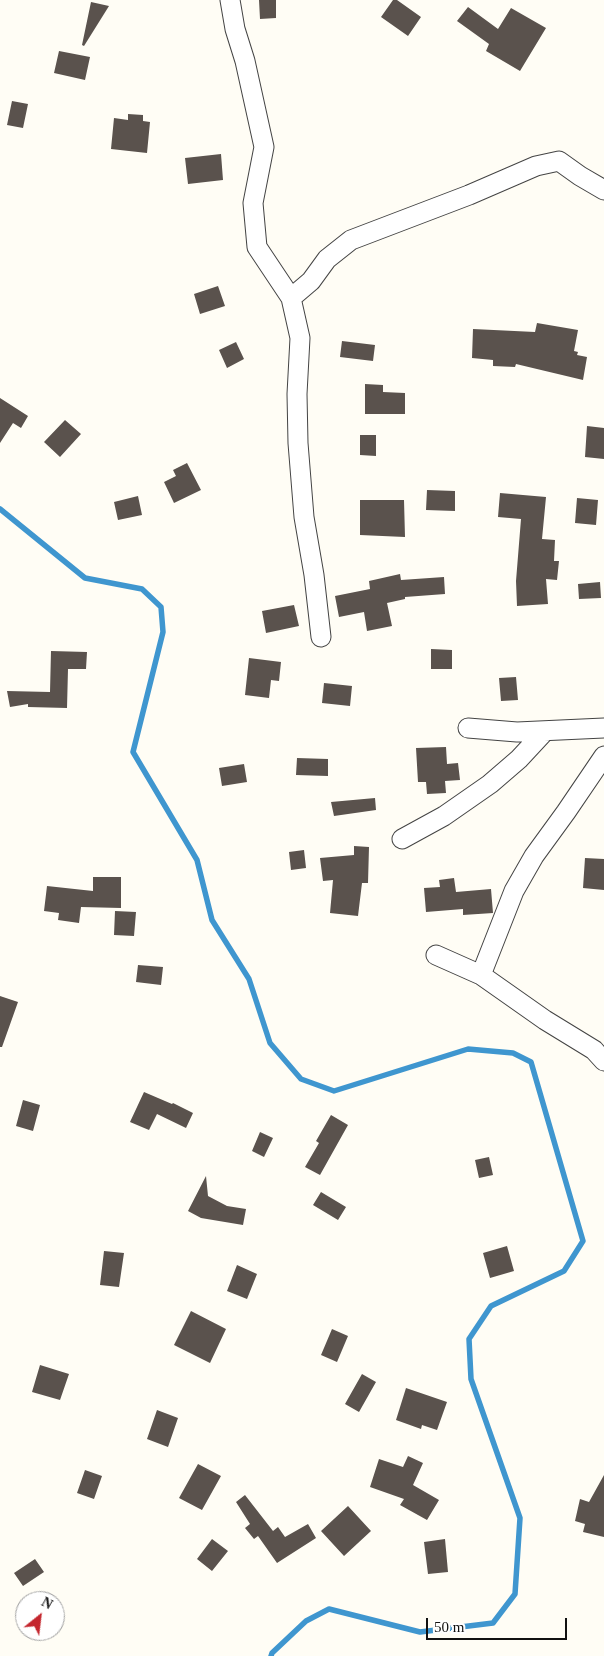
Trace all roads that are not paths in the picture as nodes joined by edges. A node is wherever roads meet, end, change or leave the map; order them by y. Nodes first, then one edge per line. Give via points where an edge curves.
1 (230, 0) edge
2 (604, 190) edge
3 (291, 298) junction
4 (321, 637) dead end
5 (468, 728) dead end
6 (604, 728) edge
7 (545, 732) junction
8 (604, 756) edge
9 (402, 839) dead end
10 (436, 955) dead end
11 (481, 975) junction
12 (604, 1061) edge

1 - 3 street via 264,147 253,203 257,247
2 - 3 street via 559,161 536,166 350,240 327,259 311,281
3 - 4 street via 300,338 297,414 304,517
5 - 7 street
6 - 7 street
7 - 9 street via 490,784 444,816
8 - 11 street via 518,884
10 - 11 street
11 - 12 street via 594,1050

